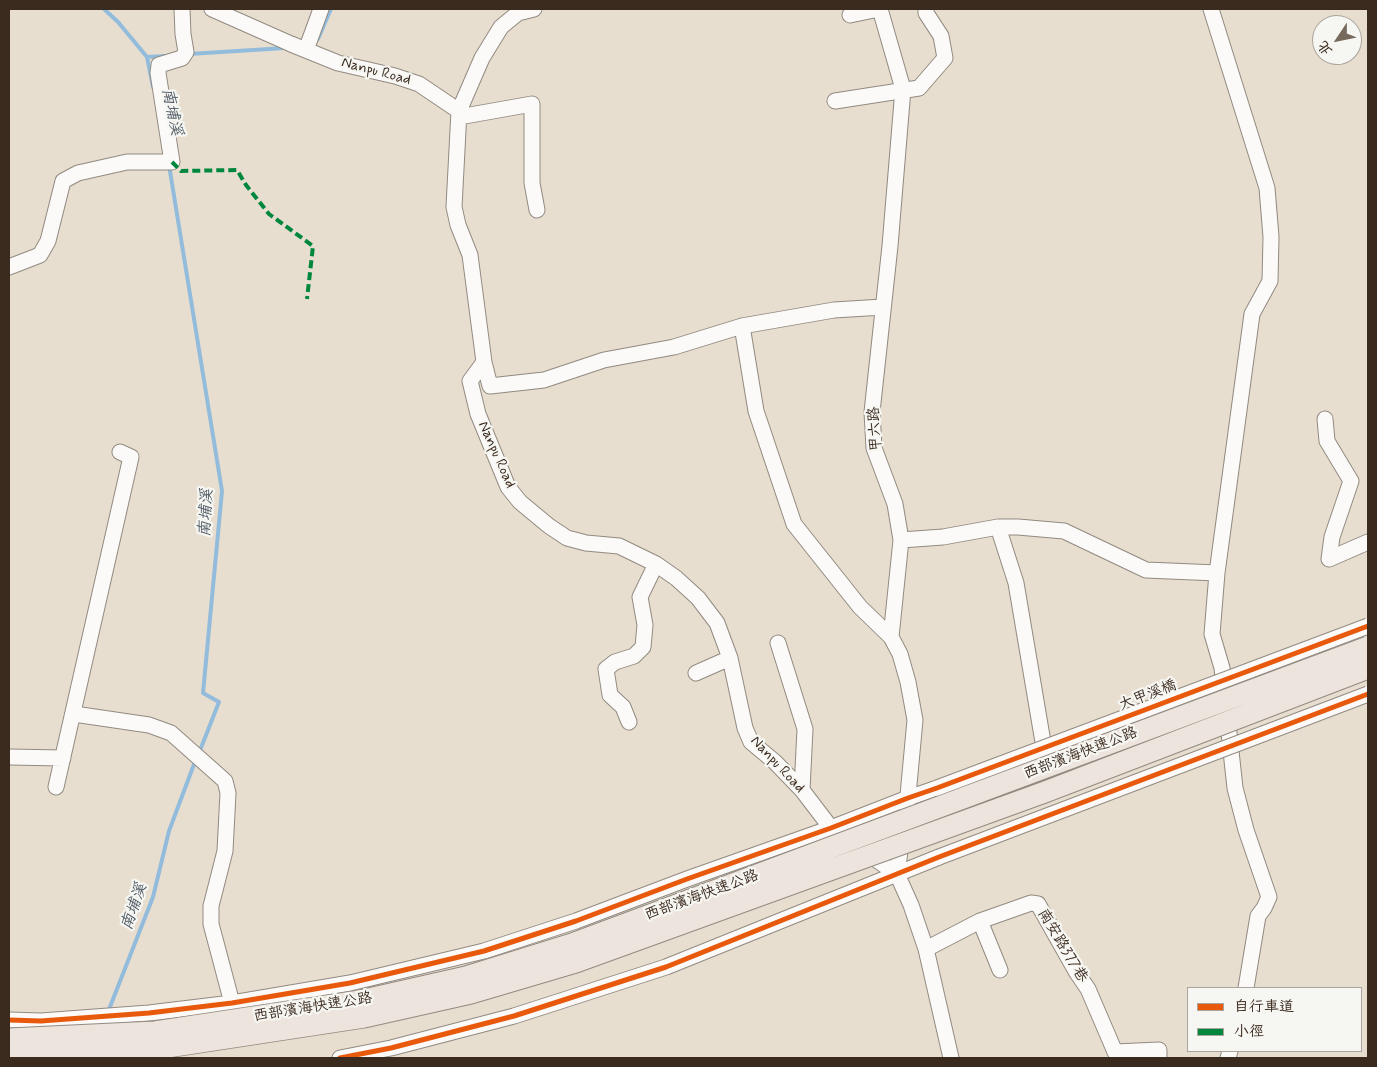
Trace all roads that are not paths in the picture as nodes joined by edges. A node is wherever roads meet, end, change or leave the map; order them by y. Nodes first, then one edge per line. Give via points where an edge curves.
1 (182, 9) edge
2 (212, 9) edge
3 (321, 9) edge
4 (534, 9) edge
5 (880, 9) edge
6 (926, 9) edge
7 (1211, 9) edge
8 (850, 15) dead end
9 (306, 50) junction
10 (904, 89) junction
11 (835, 101) dead end
12 (459, 114) junction
13 (537, 210) dead end
14 (9, 267) edge
15 (883, 307) junction
16 (742, 326) junction
17 (484, 362) junction
18 (1326, 419) dead end
19 (120, 452) dead end
20 (998, 527) junction
21 (901, 540) junction
22 (1368, 542) edge
23 (656, 564) junction
24 (1217, 573) junction
25 (1368, 626) edge
26 (891, 637) junction
27 (778, 643) dead end
28 (1368, 647) edge
29 (730, 658) junction
30 (1368, 668) edge
31 (696, 673) dead end
32 (1368, 694) edge
33 (74, 714) junction
34 (629, 722) dead end
35 (1044, 748) junction
36 (9, 756) edge
37 (63, 758) junction
38 (56, 787) dead end
39 (802, 790) junction
40 (908, 798) junction
41 (831, 828) junction
42 (897, 874) junction
43 (980, 921) junction
44 (926, 949) junction
45 (1000, 970) dead end
46 (1246, 987) edge
47 (232, 1003) junction
48 (9, 1020) edge
49 (9, 1039) edge
50 (16, 1058) edge
51 (340, 1058) edge
52 (952, 1058) edge
53 (1159, 1058) edge

1 - 14 street via 186,52 182,58 159,64 158,73 172,162 127,162 78,173 62,181 48,241 40,255
2 - 9 street, Nanpu Road
3 - 9 street
4 - 12 street via 518,13 501,27 482,58
5 - 8 street
5 - 10 street, 甲六路
6 - 10 street via 941,36 945,58 920,88
7 - 24 street via 1267,188 1271,237 1270,281 1252,314
9 - 12 street, Nanpu Road via 338,63 419,84
10 - 11 street
10 - 15 street, 甲六路
12 - 13 street via 532,104 532,183
12 - 17 street via 454,207 470,255
15 - 16 street via 834,310
15 - 21 street, 甲六路 via 872,412 874,448 895,504
16 - 17 street via 674,347 604,360 544,380 490,386
16 - 26 street via 756,410 794,524 860,607
17 - 23 street, Nanpu Road via 470,381 478,414 508,487 520,502 567,538 619,546
18 - 22 street via 1327,440 1351,481 1332,537 1329,559
19 - 33 street via 131,457
20 - 21 street via 943,537
20 - 24 street via 1064,531 1146,570
20 - 35 street via 1016,583
21 - 26 street, 甲六路
23 - 29 street, Nanpu Road via 698,598 717,623
23 - 34 street via 640,597 645,625 643,646 634,656 615,662 606,669 610,695 622,707
24 - 46 street via 1212,634 1222,668 1235,788 1269,897 1258,916
25 - 35 street, 大甲溪橋, bridge
26 - 40 street via 908,682 914,720
27 - 39 street via 805,729
28 - 49 highway, 西部濱海快速公路, bridge via 572,944 466,977 360,1002 156,1032
29 - 31 street
29 - 39 street, Nanpu Road via 751,742
30 - 50 highway, 西部濱海快速公路, bridge via 1045,792 576,962 471,993 364,1017 154,1049
32 - 42 street, bridge
33 - 37 street
33 - 47 street via 149,725 171,732 225,781 228,793 225,851 211,906 211,924
35 - 40 street, 大甲溪橋, bridge
36 - 37 street
37 - 38 street
39 - 41 street, Nanpu Road
40 - 41 street, 大甲溪橋
40 - 42 street
41 - 42 street, Nanpu Road
41 - 47 street, 大甲溪橋 via 484,951 350,983
42 - 44 street
42 - 51 street via 666,968 514,1016
43 - 44 street, 南安路377巷
43 - 45 street
43 - 53 street, 南安路377巷 via 1031,903 1038,904 1088,989 1115,1052 1159,1050
44 - 52 street
47 - 48 street, 大甲溪橋 via 149,1013 41,1021

